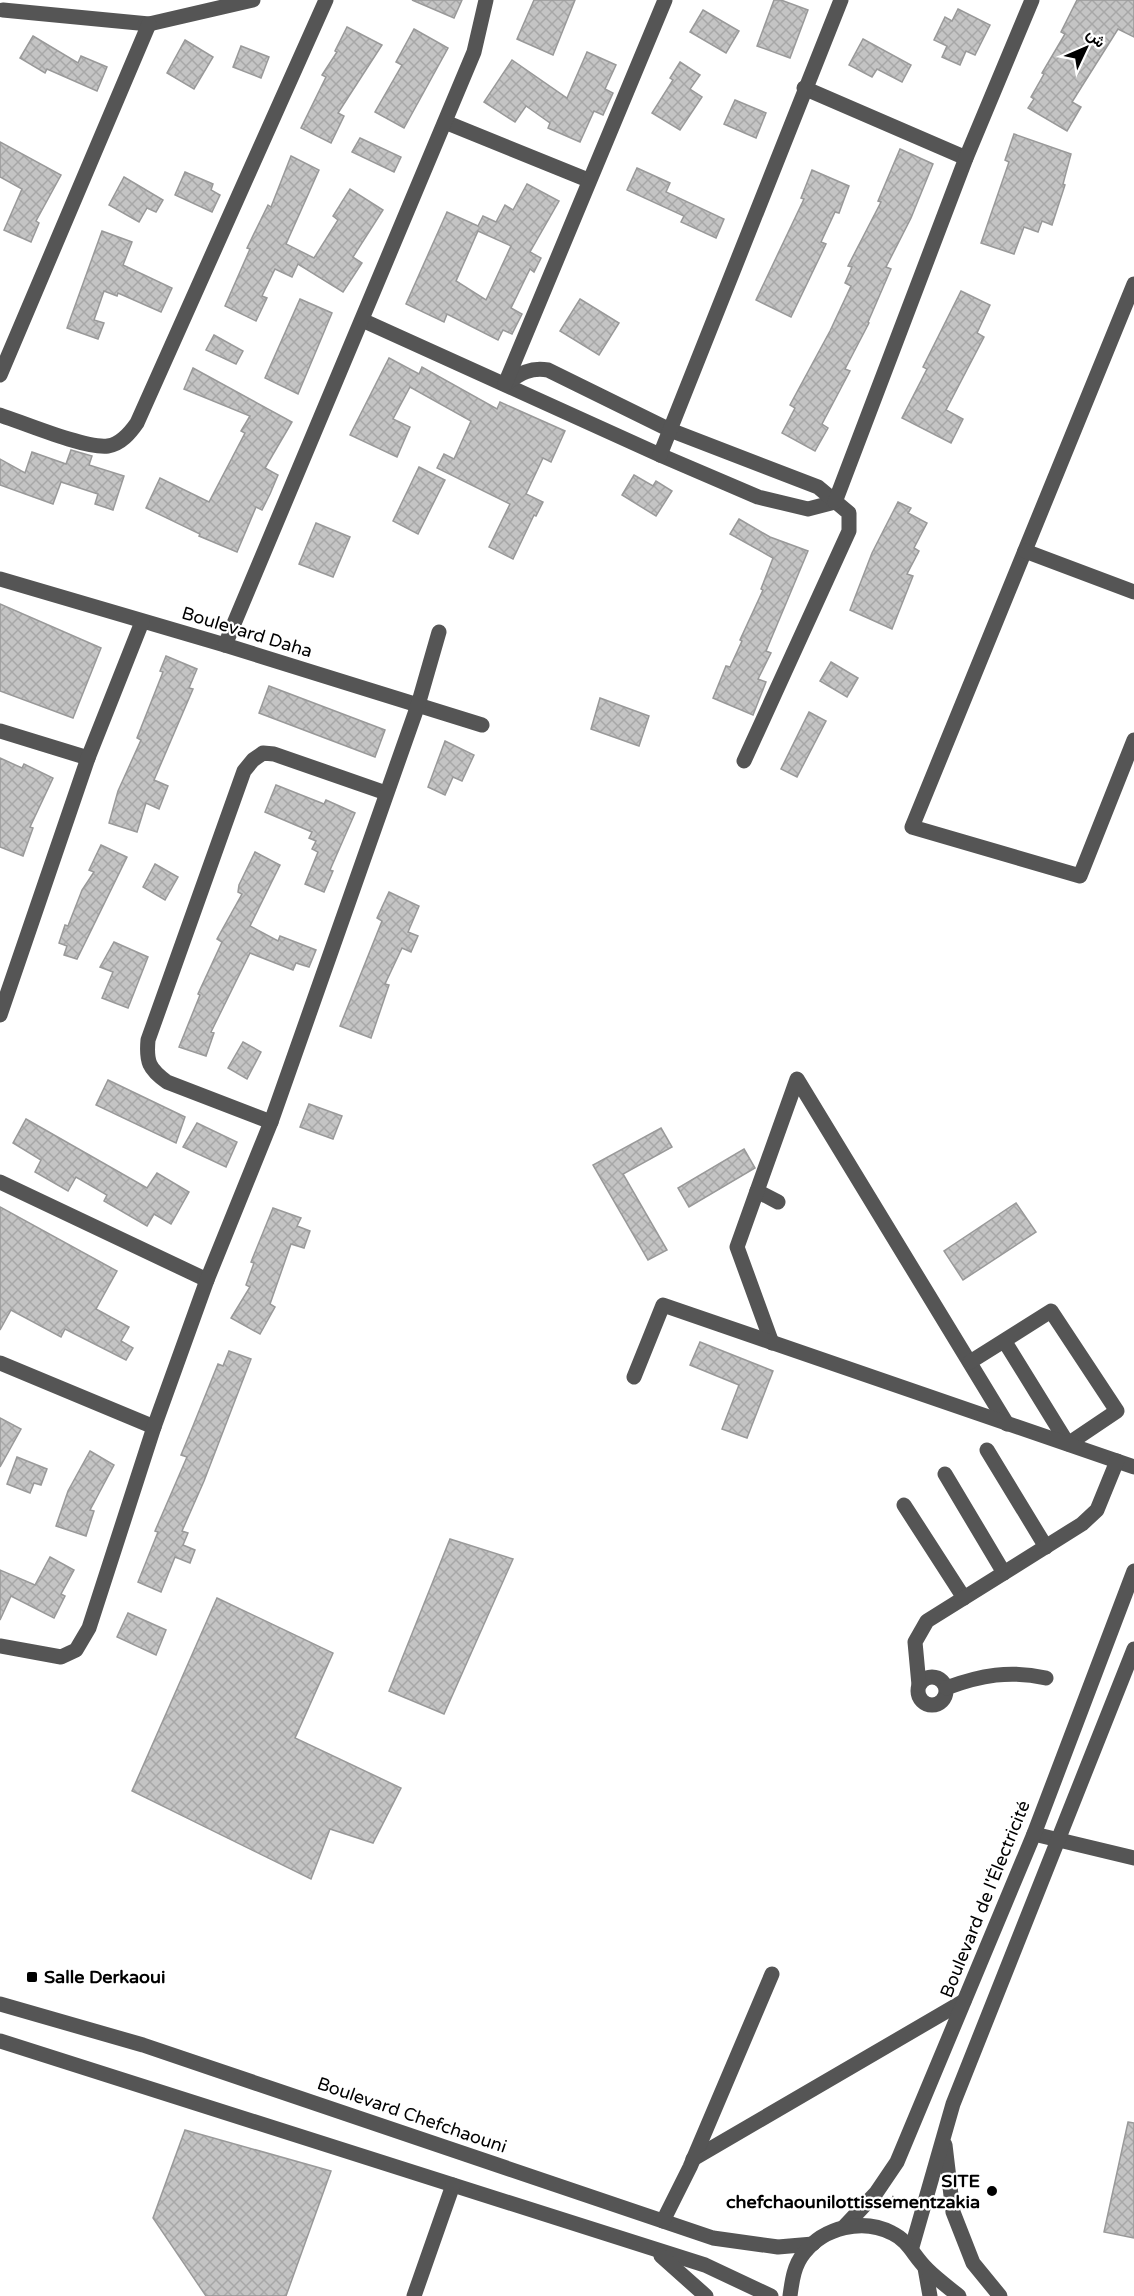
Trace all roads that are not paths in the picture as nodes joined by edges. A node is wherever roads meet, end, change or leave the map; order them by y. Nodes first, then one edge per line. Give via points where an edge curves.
1 (253, 0) edge
2 (326, 0) edge
3 (486, 0) edge
4 (665, 0) edge
5 (841, 0) edge
6 (1032, 0) edge
7 (3, 9) edge
8 (149, 24) junction
9 (804, 88) junction
10 (445, 122) junction
11 (966, 158) junction
12 (588, 180) junction
13 (1134, 284) edge
14 (362, 320) junction
15 (0, 375) edge
16 (505, 384) junction
17 (0, 415) edge
18 (670, 430) junction
19 (660, 455) junction
20 (835, 502) junction
21 (1025, 551) junction
22 (0, 579) edge
23 (1134, 592) edge
24 (142, 622) junction
25 (439, 632) dead end
26 (225, 645) junction
27 (418, 705) junction
28 (482, 725) dead end
29 (0, 731) edge
30 (1134, 740) edge
31 (88, 758) junction
32 (744, 761) dead end
33 (386, 793) junction
34 (0, 1015) edge
35 (271, 1122) junction
36 (0, 1182) edge
37 (757, 1191) junction
38 (778, 1202) dead end
39 (207, 1280) junction
40 (1005, 1341) junction
41 (772, 1343) junction
42 (970, 1362) junction
43 (0, 1363) edge
44 (634, 1377) dead end
45 (1007, 1424) junction
46 (154, 1427) junction
47 (1068, 1444) junction
48 (987, 1450) dead end
49 (1116, 1461) junction
50 (1134, 1467) edge
51 (945, 1474) dead end
52 (904, 1505) dead end
53 (1046, 1547) junction
54 (1134, 1571) edge
55 (1004, 1573) junction
56 (964, 1598) junction
57 (0, 1647) edge
58 (1134, 1649) edge
59 (1046, 1678) dead end
60 (919, 1685) junction
61 (946, 1688) junction
62 (1034, 1834) junction
63 (1060, 1841) junction
64 (1134, 1858) edge
65 (772, 1974) dead end
66 (964, 2001) junction
67 (0, 2004) edge
68 (0, 2041) edge
69 (944, 2140) junction
70 (693, 2159) junction
71 (453, 2185) junction
72 (663, 2221) junction
73 (844, 2227) junction
74 (813, 2244) junction
75 (912, 2247) junction
76 (657, 2252) junction
77 (925, 2268) junction
78 (414, 2296) edge
79 (706, 2296) edge
80 (771, 2296) edge
81 (790, 2296) edge
82 (930, 2296) edge
83 (959, 2296) edge
84 (1000, 2296) edge

1 - 8 street
2 - 17 street via 137,423 126,438 109,446 89,444
3 - 10 street via 474,52
4 - 12 street
5 - 9 street
6 - 11 street
7 - 8 street
8 - 15 street
9 - 11 street
9 - 18 street
10 - 12 street
10 - 14 street
11 - 20 street
12 - 16 street
13 - 21 street
14 - 16 street
14 - 26 street
16 - 18 street via 524,371 548,370
16 - 19 street
18 - 19 street
18 - 20 street via 818,487
19 - 20 street via 784,505 808,509
20 - 32 street via 849,513 849,531
21 - 23 street
21 - 30 street via 912,827 1080,876
22 - 24 street, Boulevard Daha
24 - 26 street, Boulevard Daha
24 - 31 street
25 - 27 street
26 - 27 street, Boulevard Daha
27 - 28 street, Boulevard Daha
27 - 33 street
29 - 31 street
31 - 34 street
33 - 35 street
33 - 35 street via 274,754 263,753 253,760 244,771 152,1029 146,1059 153,1072 167,1082
35 - 39 street
36 - 39 street
37 - 38 street
37 - 41 street via 737,1247
37 - 42 street via 797,1079
39 - 46 street
40 - 42 street
40 - 47 street
40 - 47 street via 1051,1311 1117,1411
41 - 44 street via 663,1305
41 - 45 street
42 - 45 street
43 - 46 street
45 - 47 street
46 - 57 street via 89,1628 76,1650 62,1657
47 - 49 street
48 - 53 street
49 - 50 street
49 - 53 street via 1097,1510 1072,1532
51 - 55 street
52 - 56 street
53 - 55 street
54 - 62 street, Boulevard de l'Électricité
55 - 56 street
56 - 60 street via 927,1621 917,1635
58 - 63 street
59 - 61 street via 999,1673
60 - 61 street via 922,1680 935,1677
60 - 61 street via 920,1698 930,1706 942,1702
62 - 63 street
62 - 66 street, Boulevard de l'Électricité
63 - 64 street
63 - 69 street via 953,2104
65 - 70 street
66 - 70 street
66 - 73 street, Boulevard de l'Électricité via 897,2162 876,2193
67 - 72 street, Boulevard Chefchaouni via 143,2045
68 - 71 street
69 - 75 street
69 - 84 street via 953,2212 973,2263
70 - 72 street
71 - 76 street
71 - 78 street
72 - 74 street, Boulevard Chefchaouni via 713,2238 749,2244
73 - 74 street, Boulevard Chefchaouni via 821,2236
73 - 75 street, Boulevard Chefchaouni via 868,2225 892,2232
74 - 81 street, Boulevard Chefchaouni via 803,2253 792,2275
75 - 77 street, Boulevard Chefchaouni
76 - 79 street
76 - 80 street via 705,2265
77 - 82 street, Boulevard Chefchaouni
77 - 83 street, Boulevard Chefchaouni

